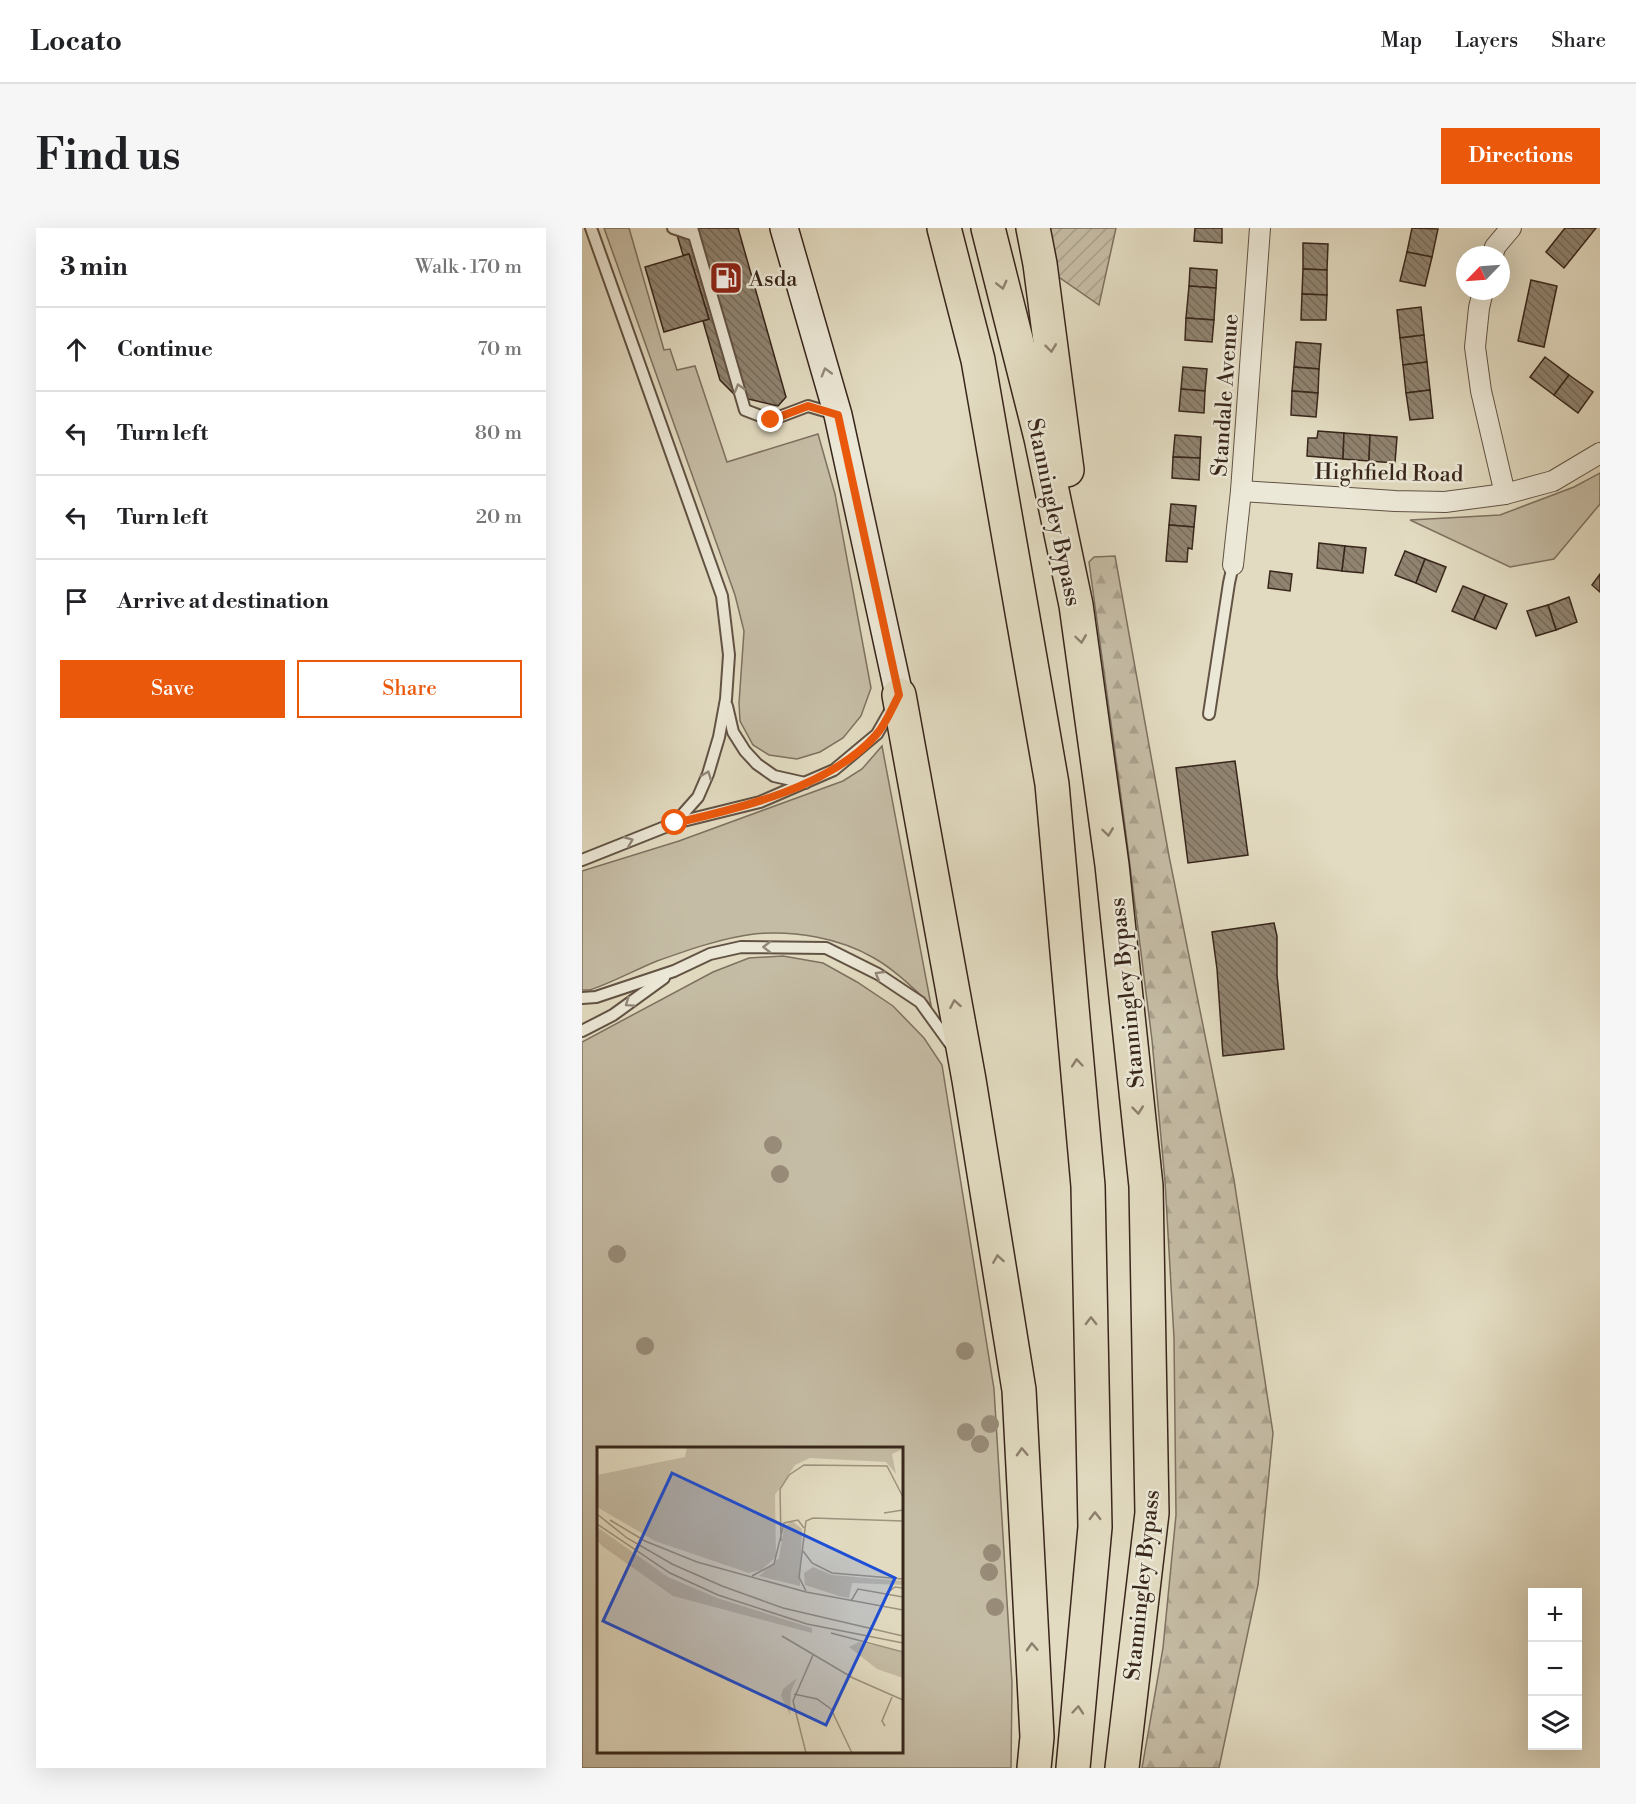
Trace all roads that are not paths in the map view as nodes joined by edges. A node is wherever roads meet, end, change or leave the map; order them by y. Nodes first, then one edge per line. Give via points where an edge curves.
1 (591, 228) edge
2 (674, 228) edge
3 (784, 228) edge
4 (945, 228) edge
5 (988, 228) edge
6 (1033, 228) edge
7 (1260, 228) edge
8 (1511, 228) edge
9 (693, 231) edge
10 (1496, 246) edge
11 (1481, 300) edge
12 (838, 415) junction
13 (1600, 453) edge
14 (1240, 490) junction
15 (1505, 494) junction
16 (1233, 565) joint
17 (1076, 605) junction
18 (899, 695) junction
19 (726, 699) junction
20 (1209, 714) dead end
21 (805, 783) junction
22 (675, 823) junction
23 (582, 860) edge
24 (674, 971) junction
25 (582, 998) edge
26 (582, 1031) edge
27 (969, 1080) junction
28 (1034, 1768) edge
29 (1073, 1768) edge
30 (1122, 1768) edge

1 - 19 lane via 722,596 729,655
2 - 9 lane
12 -> 3 main road
29 -> 4 highway, Stanningley Bypass via 1095,1527 1088,1186 1052,784 978,360
5 -> 17 highway, Stanningley Bypass via 1041,438
6 -> 17 highway via 1066,462
7 - 14 street, Standale Avenue
8 - 10 street
12 -> 9 lane via 808,406 771,420 745,410
11 - 15 street via 1475,347
12 - 18 main road
13 - 15 street, Highfield Road via 1553,481
14 - 15 street, Highfield Road via 1395,501 1445,501
14 - 16 street, Standale Avenue
16 - 20 lane
17 -> 30 highway, Stanningley Bypass via 1112,865 1146,1185 1152,1514
18 - 21 lane via 877,734 834,770
27 -> 18 highway
19 - 21 lane via 733,732 757,764 774,776
22 -> 19 lane via 698,797 708,774
21 - 22 lane via 760,802
23 -> 22 lane
24 - 25 lane
24 -> 26 lane via 613,1015
27 -> 24 lane via 949,1041 920,1002 878,974 826,948 741,947 710,954
28 -> 27 highway via 1037,1737 1019,1390

